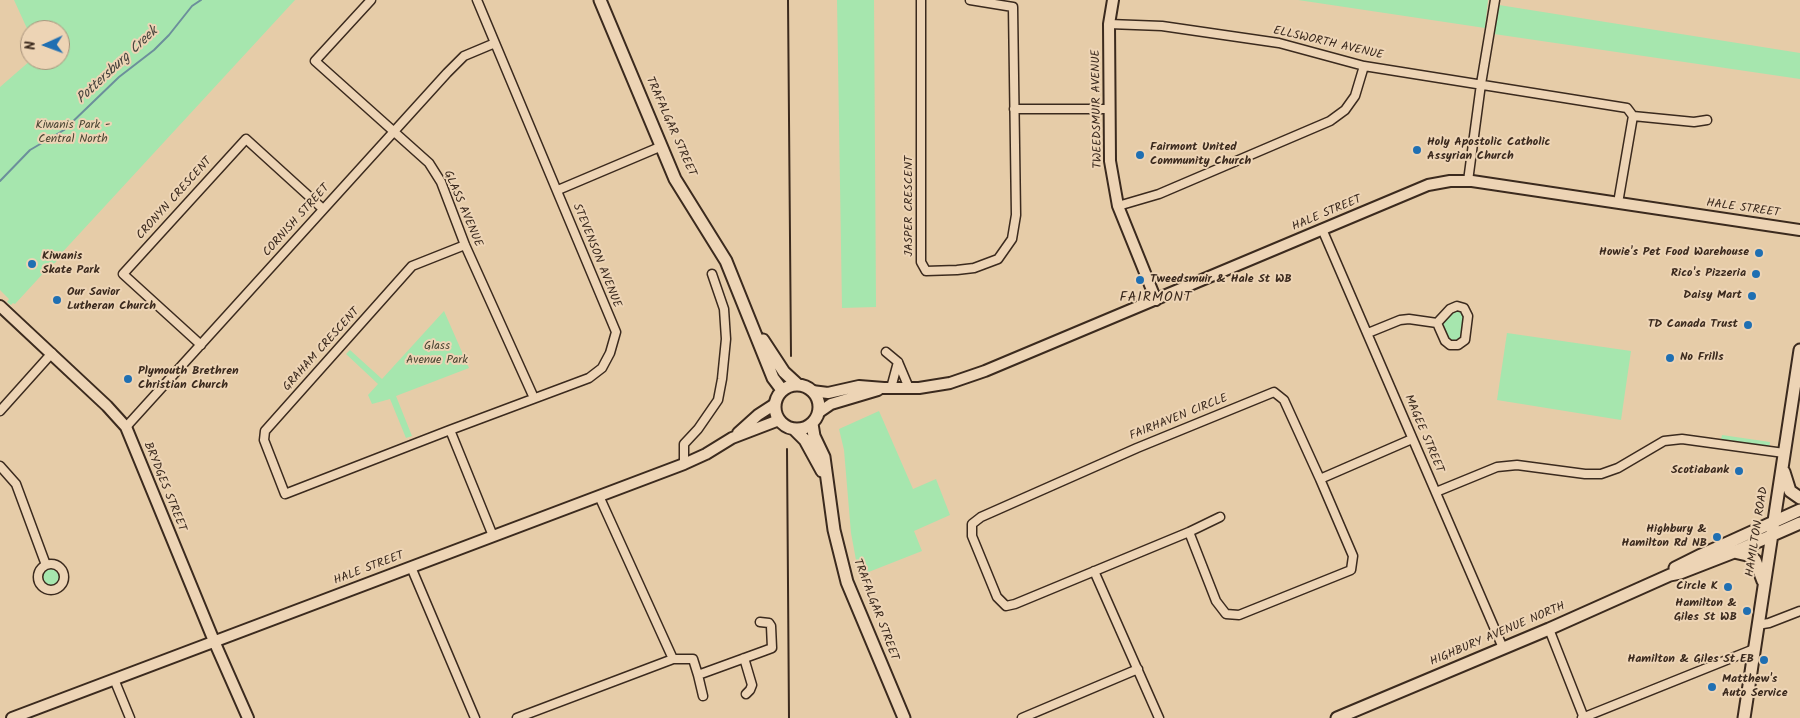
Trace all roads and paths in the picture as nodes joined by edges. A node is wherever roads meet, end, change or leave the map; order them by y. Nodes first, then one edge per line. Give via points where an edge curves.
1 (370, 0) edge
2 (477, 0) edge
3 (600, 0) edge
4 (921, 0) edge
5 (970, 0) edge
6 (1113, 0) edge
7 (1495, 0) edge
8 (1109, 24) junction
9 (495, 43) junction
10 (1364, 66) junction
11 (1481, 84) junction
12 (1014, 109) junction
13 (1110, 109) junction
14 (1633, 116) junction
15 (1707, 120) dead end
16 (395, 131) junction
17 (662, 146) junction
18 (1468, 181) junction
19 (558, 190) junction
20 (1618, 203) junction
21 (1118, 206) junction
22 (323, 209) junction
23 (1322, 229) junction
24 (1800, 230) edge
25 (465, 245) junction
26 (712, 274) dead end
27 (1156, 300) junction
28 (0, 306) edge
29 (748, 316) junction
30 (1437, 323) junction
31 (1368, 334) junction
32 (201, 345) junction
33 (1800, 350) edge
34 (886, 352) dead end
35 (52, 353) junction
36 (898, 362) junction
37 (797, 384) junction
38 (888, 388) junction
39 (909, 388) junction
40 (782, 390) junction
41 (812, 391) junction
42 (534, 398) junction
43 (774, 404) junction
44 (0, 410) edge
45 (818, 413) junction
46 (779, 420) junction
47 (812, 424) junction
48 (126, 427) junction
49 (794, 429) junction
50 (450, 430) junction
51 (732, 438) junction
52 (1412, 439) junction
53 (1783, 459) junction
54 (684, 464) junction
55 (0, 466) edge
56 (1320, 478) junction
57 (827, 480) junction
58 (298, 490) joint
59 (1436, 492) junction
60 (599, 496) junction
61 (1800, 498) edge
62 (1800, 510) edge
63 (1220, 517) dead end
64 (1774, 522) junction
65 (1800, 523) edge
66 (1189, 532) junction
67 (1772, 535) junction
68 (494, 536) junction
69 (1734, 552) junction
70 (46, 565) dead end
71 (411, 567) junction
72 (1094, 571) junction
73 (1670, 575) junction
74 (1764, 585) junction
75 (1800, 611) edge
76 (760, 622) dead end
77 (1757, 625) junction
78 (1549, 629) junction
79 (214, 641) junction
80 (1503, 648) junction
81 (1754, 649) junction
82 (744, 658) junction
83 (673, 659) junction
84 (1138, 669) junction
85 (698, 675) junction
86 (114, 679) junction
87 (746, 694) dead end
88 (703, 696) dead end
89 (17, 717) edge
90 (130, 718) edge
91 (248, 718) edge
92 (475, 718) edge
93 (516, 718) edge
94 (904, 718) edge
95 (1022, 718) edge
96 (1159, 718) edge
97 (1337, 718) edge
98 (1583, 718) edge
99 (1744, 718) edge

1 - 16 street, GLASS AVENUE via 315,61
2 - 9 street, STEVENSON AVENUE
3 - 17 main road, TRAFALGAR STREET
4 - 12 street, JASPER CRESCENT via 921,262 926,271 974,268 998,260 1012,239 1016,215
5 - 12 street, JASPER CRESCENT via 1013,7
6 - 8 street, TWEEDSMUIR AVENUE
7 - 11 street
8 - 10 street, ELLSWORTH AVENUE via 1162,26 1279,43
8 - 13 street, TWEEDSMUIR AVENUE
9 - 16 street, CORNISH STREET via 464,56
9 - 19 street, STEVENSON AVENUE
10 - 11 street, ELLSWORTH AVENUE
10 - 21 street via 1355,96 1345,110 1330,121 1159,194
11 - 14 street, ELLSWORTH AVENUE via 1611,104 1627,108
11 - 18 street
12 - 13 street
13 - 21 street, TWEEDSMUIR AVENUE via 1110,161
14 - 15 street via 1694,122
14 - 20 street
16 - 22 street, CORNISH STREET
16 - 25 street, GLASS AVENUE via 429,163 441,182
17 - 19 street
17 - 29 main road, TRAFALGAR STREET via 676,179 726,261
18 - 20 street, HALE STREET
18 - 23 street, HALE STREET via 1428,185
19 - 42 street, STEVENSON AVENUE via 616,332 602,368 589,378
20 - 24 street, HALE STREET
21 - 27 street, TWEEDSMUIR AVENUE
22 - 32 street, CORNISH STREET
22 - 32 street, CRONYN CRESCENT via 246,139 137,258 123,274
23 - 27 street, HALE STREET
23 - 31 street, MAGEE STREET
25 - 42 street, GLASS AVENUE
25 - 58 street, GRAHAM CRESCENT via 412,266 265,431 264,440 285,494
26 - 54 street via 724,309 726,339 722,379 718,400 684,444
27 - 39 street, HALE STREET via 985,371 950,383
28 - 35 street, BRYDGES STREET
29 - 37 main road, TRAFALGAR STREET via 784,372
29 - 40 main road, TRAFALGAR STREET via 773,378
30 - 30 street via 1450,309 1464,308 1468,316 1465,340 1458,345 1450,345
30 - 31 street via 1409,318
31 - 52 street, MAGEE STREET
32 - 48 street, CORNISH STREET
33 - 53 main road, HAMILTON ROAD
34 - 36 street
35 - 44 street
35 - 48 street, BRYDGES STREET
36 - 38 street
36 - 39 street
37 - 40 main road
37 - 41 main road
38 - 39 street, HALE STREET
38 - 41 street, HALE STREET via 859,386 828,393
38 - 45 street, HALE STREET via 831,404
40 - 43 main road
41 - 45 main road via 818,401
42 - 50 street, STEVENSON AVENUE
43 - 46 main road
43 - 51 street, HALE STREET
45 - 47 main road
46 - 49 main road
46 - 51 street, HALE STREET
47 - 49 main road
47 - 57 main road, TRAFALGAR STREET via 824,457
48 - 79 street, BRYDGES STREET
49 - 57 main road, TRAFALGAR STREET via 805,440
50 - 58 street, STEVENSON AVENUE
50 - 68 street
51 - 54 street, HALE STREET
52 - 56 street
52 - 59 street, MAGEE STREET
53 - 59 street via 1682,439 1664,441 1618,468 1601,474 1517,465 1497,467
53 - 61 main road via 1790,492
53 - 64 main road, HAMILTON ROAD
54 - 60 street, HALE STREET
55 - 70 street via 16,484
56 - 66 street, FAIRHAVEN CIRCLE via 1353,556 1351,570 1339,576 1239,615 1226,614 1216,601
56 - 72 street, FAIRHAVEN CIRCLE via 1284,400 1274,392 980,516 972,524 972,536 997,597 1006,606
57 - 94 main road, TRAFALGAR STREET via 834,530 847,582
59 - 80 street, MAGEE STREET
60 - 68 street, HALE STREET
60 - 83 street
62 - 64 main road, HIGHBURY AVENUE NORTH
63 - 66 street
64 - 67 main road, HAMILTON ROAD
64 - 73 main road, HIGHBURY AVENUE NORTH via 1676,568
65 - 67 main road, HIGHBURY AVENUE NORTH
66 - 72 street, FAIRHAVEN CIRCLE
67 - 69 main road, HIGHBURY AVENUE NORTH
67 - 74 main road, HAMILTON ROAD
68 - 71 street, HALE STREET
69 - 73 main road, HIGHBURY AVENUE NORTH
69 - 74 main road via 1755,560
71 - 79 street, HALE STREET
71 - 92 street
72 - 84 street
73 - 78 main road, HIGHBURY AVENUE NORTH
74 - 77 main road, HAMILTON ROAD
75 - 77 street
76 - 82 street via 771,626 772,648
77 - 81 main road, HAMILTON ROAD
78 - 80 main road, HIGHBURY AVENUE NORTH
78 - 98 street
79 - 86 street, HALE STREET
79 - 91 street, BRYDGES STREET
80 - 97 main road, HIGHBURY AVENUE NORTH
81 - 98 street
81 - 99 main road, HAMILTON ROAD
82 - 85 street
82 - 87 street via 752,684
83 - 85 street via 693,660
83 - 93 street
84 - 95 street
84 - 96 street
85 - 88 street
86 - 89 street, HALE STREET
86 - 90 street

